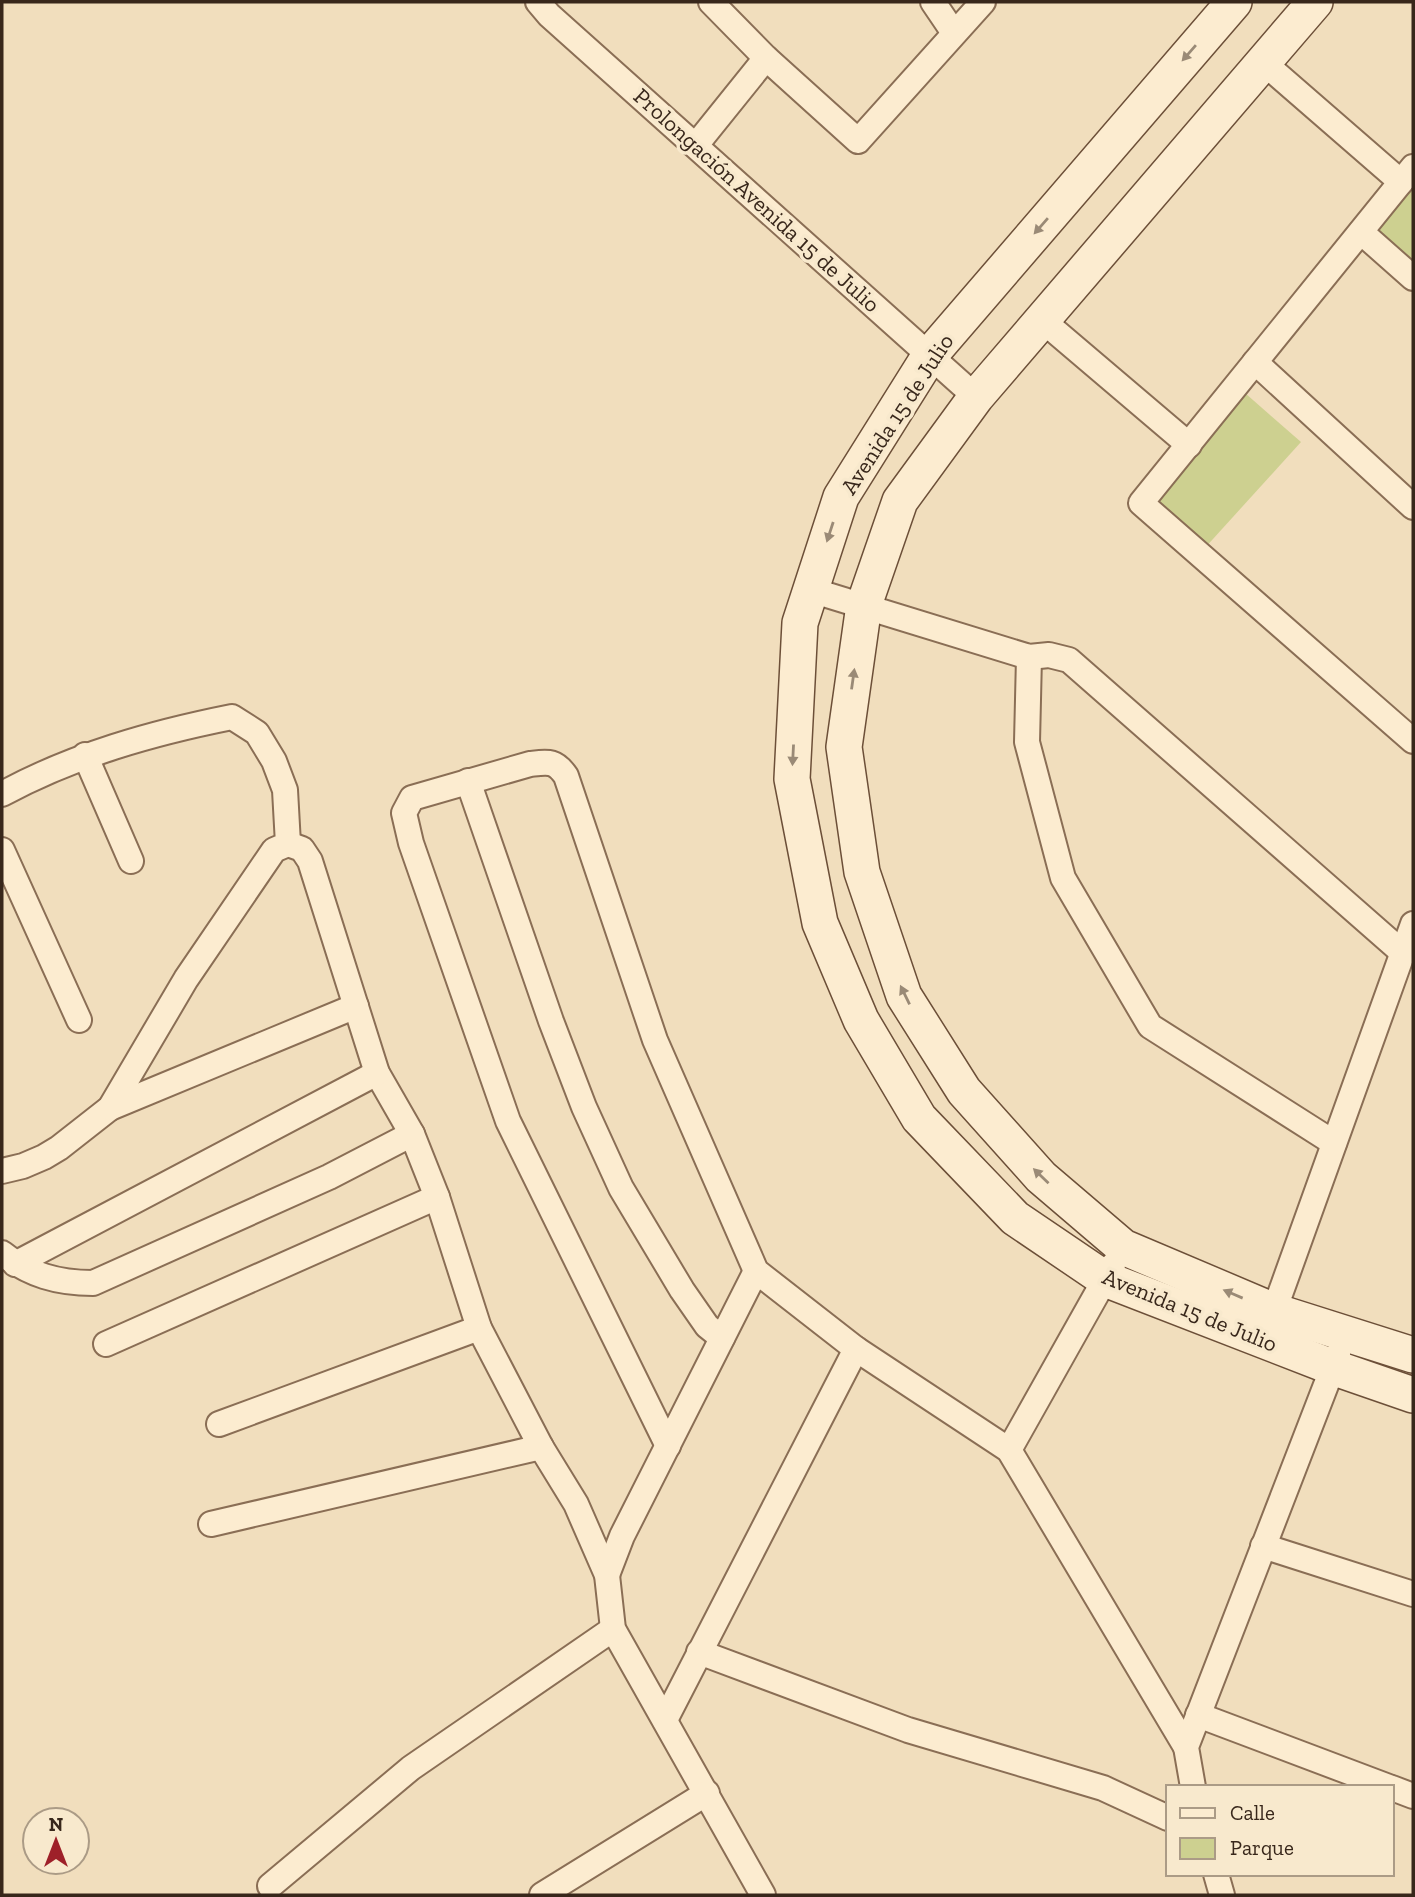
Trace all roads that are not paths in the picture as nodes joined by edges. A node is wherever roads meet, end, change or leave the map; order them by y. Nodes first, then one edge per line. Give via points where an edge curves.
1 (538, 2) edge
2 (711, 2) edge
3 (933, 2) edge
4 (983, 2) edge
5 (1234, 2) edge
6 (1315, 2) edge
7 (954, 33) junction
8 (766, 58) junction
9 (1263, 62) junction
10 (696, 145) junction
11 (1407, 174) edge
12 (1361, 232) junction
13 (1413, 278) edge
14 (1042, 320) junction
15 (930, 355) junction
16 (1255, 362) junction
17 (976, 397) junction
18 (1189, 445) junction
19 (1413, 507) edge
20 (811, 590) junction
21 (863, 605) junction
22 (1029, 657) junction
23 (1413, 741) edge
24 (85, 755) junction
25 (468, 781) junction
26 (2, 794) edge
27 (288, 844) junction
28 (2, 850) edge
29 (131, 861) dead end
30 (1413, 924) edge
31 (1403, 953) junction
32 (356, 1006) junction
33 (79, 1020) dead end
34 (377, 1073) junction
35 (110, 1108) junction
36 (412, 1134) junction
37 (1334, 1143) junction
38 (2, 1171) edge
39 (437, 1197) junction
40 (1123, 1247) junction
41 (8, 1258) edge
42 (756, 1271) junction
43 (1105, 1279) junction
44 (1274, 1311) junction
45 (479, 1328) junction
46 (1345, 1334) junction
47 (722, 1338) junction
48 (106, 1344) dead end
49 (856, 1349) junction
50 (1413, 1355) edge
51 (1332, 1367) junction
52 (1413, 1395) edge
53 (219, 1423) dead end
54 (668, 1446) junction
55 (541, 1447) junction
56 (1009, 1450) junction
57 (211, 1524) dead end
58 (1263, 1546) junction
59 (607, 1575) junction
60 (1413, 1594) edge
61 (613, 1629) junction
62 (699, 1652) junction
63 (1198, 1715) junction
64 (665, 1720) junction
65 (1185, 1747) junction
66 (1194, 1785) edge
67 (1381, 1785) edge
68 (707, 1793) junction
69 (1166, 1817) edge
70 (1217, 1876) edge
71 (270, 1886) dead end
72 (542, 1895) edge
73 (763, 1895) edge
74 (1222, 1895) edge

1 - 10 street, Prolongación Avenida 15 de Julio
2 - 8 street
3 - 7 street
4 - 7 street
5 -> 15 street, Avenida 15 de Julio
6 - 9 street, Avenida 15 de Julio
7 - 8 street via 858,141
8 - 10 street
9 - 11 street
9 - 14 street, Avenida 15 de Julio
10 - 15 street, Prolongación Avenida 15 de Julio
11 - 12 street
12 - 13 street
12 - 16 street
14 - 17 street, Avenida 15 de Julio
14 - 18 street
15 - 17 street, Prolongación Avenida 15 de Julio
15 -> 20 street, Avenida 15 de Julio via 841,497
16 - 18 street
16 - 19 street
17 - 21 street, Avenida 15 de Julio via 900,501
18 - 23 street via 1141,503
20 - 21 street
20 -> 43 street, Avenida 15 de Julio via 800,623 792,779 820,923 861,1020 919,1118 1015,1218
21 - 22 street
40 -> 21 street, Avenida 15 de Julio via 1041,1177 964,1091 904,996 862,872 844,747
22 - 31 street via 1069,660
22 - 37 street via 1027,742 1063,878 1150,1026
24 - 26 street
24 - 27 street via 179,727 232,717 257,733 274,761 285,790
24 - 29 street
25 - 42 street via 549,762 566,776 655,1040
25 - 47 street via 584,1107 621,1188 688,1299
25 - 54 street via 412,798 404,813 411,843 508,1121
27 - 32 street via 302,849 310,861
27 - 35 street via 274,850 186,979
28 - 33 street
30 - 31 street
31 - 37 street
32 - 34 street
32 - 35 street
34 - 36 street
34 - 41 street
35 - 38 street via 44,1157
36 - 39 street
36 - 41 street via 329,1177 93,1283 53,1280
37 - 44 street
39 - 45 street
39 - 48 street
40 - 43 street
44 -> 40 street, Avenida 15 de Julio
42 - 47 street
42 - 49 street
43 - 51 street, Avenida 15 de Julio
43 - 56 street
44 - 46 street, Avenida 15 de Julio
45 - 53 street
45 - 55 street
46 - 50 street, Avenida 15 de Julio
46 - 51 street
47 - 54 street
49 - 56 street
49 - 62 street
51 - 52 street, Avenida 15 de Julio
51 - 58 street
54 - 59 street
55 - 57 street
55 - 59 street via 576,1504
56 - 65 street
58 - 60 street
58 - 63 street
59 - 61 street
61 - 64 street
61 - 71 street via 411,1768
62 - 64 street
62 - 69 street via 908,1730 1103,1788
63 - 65 street
63 - 67 street
64 - 68 street
65 - 66 street
68 - 72 street
68 - 73 street
70 - 74 street

